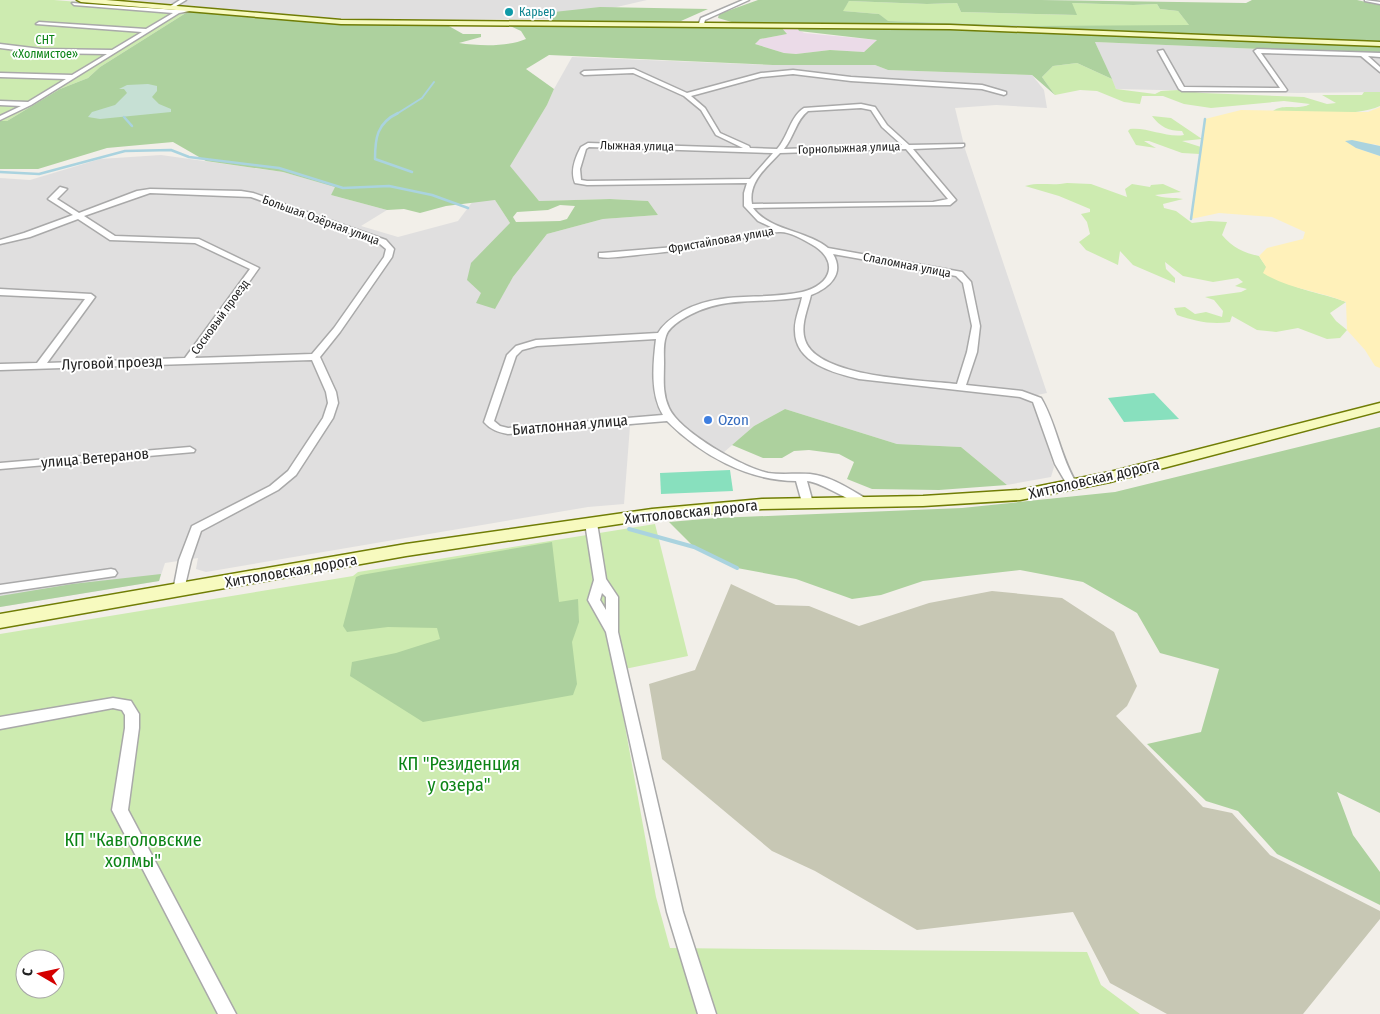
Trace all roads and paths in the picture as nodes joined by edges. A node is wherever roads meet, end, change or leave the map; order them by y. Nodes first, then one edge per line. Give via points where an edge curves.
1 (184, 0) edge
2 (746, 0) edge
3 (1367, 0) edge
4 (77, 2) edge
5 (1380, 4) edge
6 (170, 7) junction
7 (192, 10) junction
8 (178, 12) junction
9 (39, 24) dead end
10 (702, 24) junction
11 (149, 31) junction
12 (1380, 44) edge
13 (0, 46) edge
14 (1161, 51) dead end
15 (113, 52) junction
16 (1364, 54) junction
17 (1380, 55) edge
18 (1380, 70) edge
19 (584, 73) dead end
20 (0, 75) edge
21 (73, 76) junction
22 (1004, 93) dead end
23 (686, 95) junction
24 (0, 103) edge
25 (29, 104) junction
26 (0, 118) edge
27 (962, 145) dead end
28 (907, 146) junction
29 (753, 149) junction
30 (780, 151) junction
31 (753, 181) junction
32 (63, 189) dead end
33 (748, 206) junction
34 (77, 217) junction
35 (781, 229) junction
36 (0, 242) edge
37 (826, 250) junction
38 (602, 255) dead end
39 (0, 292) edge
40 (807, 294) junction
41 (662, 336) junction
42 (315, 357) junction
43 (188, 361) junction
44 (40, 365) junction
45 (0, 367) edge
46 (961, 387) junction
47 (1380, 407) edge
48 (669, 418) junction
49 (190, 450) dead end
50 (0, 466) edge
51 (801, 478) junction
52 (1072, 484) junction
53 (861, 501) junction
54 (806, 502) junction
55 (591, 523) junction
56 (111, 573) dead end
57 (0, 589) edge
58 (179, 591) junction
59 (0, 621) edge
60 (0, 723) edge
61 (227, 1014) edge
62 (707, 1014) edge

1 - 6 street
2 - 10 street via 703,19
3 - 5 street
4 - 6 main road
4 - 8 street
6 - 7 main road
7 - 8 street
7 - 10 main road via 340,22
8 - 11 street
9 - 11 street
10 - 12 main road via 950,27
11 - 15 street
13 - 15 street
14 - 16 street via 1182,89 1284,90 1257,51
15 - 21 street
16 - 17 street
16 - 18 street
19 - 23 street via 634,71
20 - 21 street
21 - 25 street
22 - 23 street via 982,87 861,80 792,72 761,75
23 - 29 street via 703,109 718,134
24 - 25 street
25 - 26 street
27 - 28 street, Горнолыжная улица
28 - 30 street, Горнолыжная улица
28 - 30 street, Горнолыжная улица via 884,126 873,108 861,106 801,111
28 - 33 street, Горнолыжная улица via 952,200 933,204
29 - 30 street, Лыжная улица
29 - 31 street, Лыжная улица via 588,145 583,148 576,176 578,181 587,183
30 - 31 street
31 - 33 street via 748,188
32 - 34 street, Сосновый проезд via 52,199
33 - 35 street, Слаломная улица via 762,220
34 - 36 street, Большая Озёрная улица via 27,236
34 - 42 street, Большая Озёрная улица via 150,191 241,193 383,242 390,248 388,257
34 - 43 street, Сосновый проезд via 113,238 196,241 255,268
35 - 37 street, Слаломная улица
35 - 38 street, Фристайловая улица via 687,248
37 - 40 street via 834,264 833,275 823,286
37 - 46 street, Слаломная улица via 959,274 967,282 976,326
39 - 44 street via 91,296
40 - 41 street via 786,299 724,300 688,312 669,324
40 - 46 street via 800,321 800,338 807,352 821,363 846,373
41 - 48 street via 658,380 661,404
41 - 48 street, Биатлонная улица via 536,343 519,348 512,354 489,422 508,431
42 - 43 street, Луговой проезд
42 - 58 street via 331,392 333,403 328,418 292,473 274,488 196,529
43 - 44 street, Луговой проезд
44 - 45 street, Луговой проезд
46 - 52 street via 1022,394 1037,400 1045,414 1065,476
47 - 52 main road, Хиттоловская дорога
48 - 51 street via 717,455 768,476
49 - 50 street, улица Ветеранов
51 - 53 street via 834,484
51 - 54 street
52 - 53 main road, Хиттоловская дорога via 1020,495
53 - 54 main road, Хиттоловская дорога
54 - 55 main road, Хиттоловская дорога via 652,514
55 - 58 main road, Хиттоловская дорога via 406,550
55 - 62 street via 600,580 612,597 612,632 675,912
56 - 57 street
58 - 59 main road, Хиттоловская дорога
60 - 61 street via 113,703 126,705 132,714 132,728 120,810

